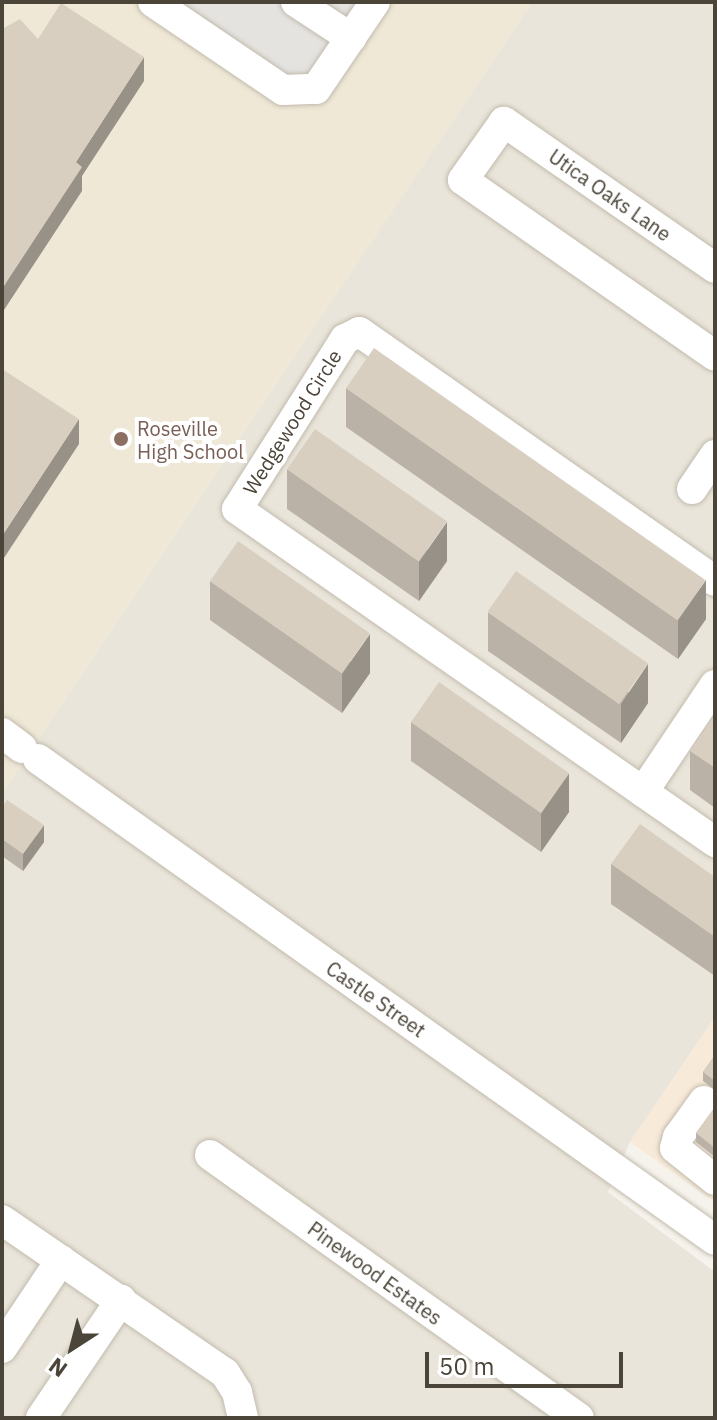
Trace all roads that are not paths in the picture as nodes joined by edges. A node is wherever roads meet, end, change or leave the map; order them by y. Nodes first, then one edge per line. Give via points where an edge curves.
1 (153, 2) edge
2 (296, 2) edge
3 (375, 2) edge
4 (351, 38) junction
5 (715, 268) edge
6 (715, 356) edge
7 (715, 455) edge
8 (692, 489) dead end
9 (715, 581) edge
10 (715, 685) edge
11 (21, 747) edge
12 (643, 792) junction
13 (715, 842) edge
14 (704, 1101) dead end
15 (210, 1155) dead end
16 (715, 1180) edge
17 (2, 1220) edge
18 (715, 1240) edge
19 (61, 1260) junction
20 (121, 1300) junction
21 (2, 1348) edge
22 (41, 1418) edge
23 (243, 1418) edge
24 (579, 1418) edge

1 - 4 street via 283,90 316,89
2 - 4 street
3 - 4 street
5 - 6 street, Utica Oaks Lane via 504,122 463,180
7 - 8 street
9 - 12 street, Wedgewood Circle via 359,332 345,339 237,509
10 - 12 street
11 - 18 street, Castle Street
12 - 13 street, Wedgewood Circle
14 - 16 street via 675,1148
15 - 24 street, Pinewood Estates
17 - 19 street
19 - 20 street
19 - 21 street
20 - 22 street
20 - 23 street via 225,1373 237,1392

